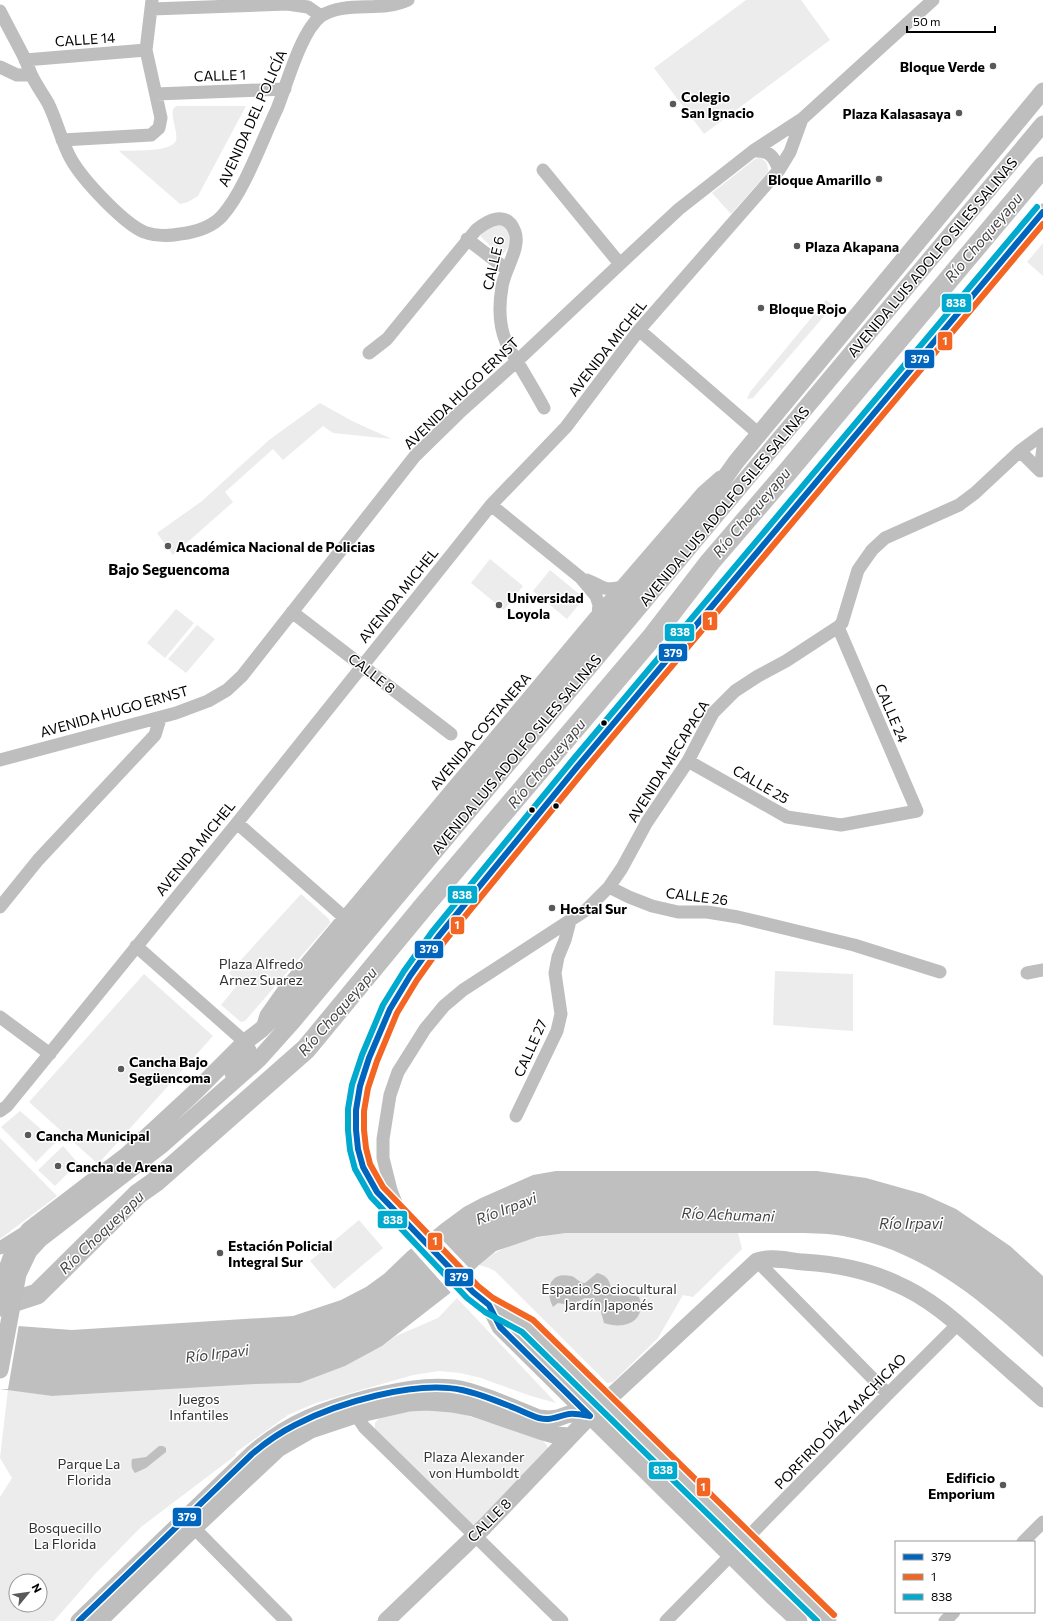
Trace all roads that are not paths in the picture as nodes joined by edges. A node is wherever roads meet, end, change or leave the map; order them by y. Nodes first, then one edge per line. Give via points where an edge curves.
1 (408, 0) edge
2 (934, 0) edge
3 (152, 5) edge
4 (0, 12) edge
5 (321, 16) junction
6 (146, 50) junction
7 (25, 60) junction
8 (0, 67) edge
9 (31, 75) junction
10 (285, 89) junction
11 (1043, 91) edge
12 (156, 94) junction
13 (802, 119) junction
14 (1043, 124) edge
15 (62, 140) junction
16 (753, 151) junction
17 (543, 170) dead end
18 (779, 170) junction
19 (1043, 212) edge
20 (467, 239) junction
21 (620, 264) junction
22 (506, 269) junction
23 (639, 330) junction
24 (369, 353) dead end
25 (517, 361) junction
26 (544, 408) dead end
27 (758, 434) junction
28 (1043, 434) edge
29 (1043, 447) edge
30 (1020, 451) junction
31 (736, 462) junction
32 (1042, 476) edge
33 (490, 505) junction
34 (582, 578) junction
35 (621, 587) junction
36 (292, 612) junction
37 (598, 614) junction
38 (838, 627) junction
39 (362, 665) junction
40 (158, 718) junction
41 (451, 734) dead end
42 (0, 760) edge
43 (688, 761) junction
44 (917, 812) joint
45 (237, 823) junction
46 (609, 888) junction
47 (0, 907) edge
48 (344, 918) junction
49 (570, 921) junction
50 (136, 946) junction
51 (1043, 970) edge
52 (940, 972) dead end
53 (1027, 973) dead end
54 (0, 1017) edge
55 (262, 1029) junction
56 (245, 1042) junction
57 (50, 1054) junction
58 (0, 1111) edge
59 (516, 1116) dead end
60 (149, 1155) junction
61 (383, 1158) junction
62 (362, 1167) junction
63 (402, 1219) junction
64 (29, 1230) junction
65 (0, 1248) edge
66 (757, 1261) junction
67 (6, 1278) edge
68 (0, 1301) edge
69 (489, 1305) junction
70 (958, 1324) junction
71 (0, 1370) edge
72 (888, 1394) junction
73 (1043, 1399) edge
74 (605, 1402) junction
75 (354, 1408) junction
76 (590, 1416) junction
77 (570, 1436) junction
78 (1043, 1522) edge
79 (189, 1523) junction
80 (474, 1536) junction
81 (745, 1540) junction
82 (1024, 1541) edge
83 (731, 1555) junction
84 (953, 1613) edge
85 (79, 1621) edge
86 (100, 1621) edge
87 (286, 1621) edge
88 (386, 1621) edge
89 (562, 1621) edge
90 (666, 1621) edge
91 (799, 1621) edge
92 (828, 1621) edge
93 (945, 1621) edge

1 - 5 street, AVENIDA DEL POLICÍA via 397,5 347,6 333,9
2 - 13 street, AVENIDA HUGO ERNST
3 - 5 street via 287,4 308,7
3 - 6 street
4 - 7 street, AVENIDA DEL POLICÍA
5 - 10 street, AVENIDA DEL POLICÍA via 303,40
6 - 7 street, CALLE 14
6 - 12 street
7 - 9 street, AVENIDA DEL POLICÍA
8 - 9 street via 17,75
9 - 15 street, AVENIDA DEL POLICÍA via 48,104
10 - 12 street, CALLE 1
10 - 15 street, AVENIDA DEL POLICÍA via 237,194 222,216 194,232 158,235 143,232 102,198 72,160
11 - 27 main road, AVENIDA LUIS ADOLFO SILES SALINAS
12 - 15 street via 161,118 159,128 151,135
13 - 16 street, AVENIDA HUGO ERNST
13 - 18 street, AVENIDA MICHEL via 790,152
14 - 60 main road, AVENIDA LUIS ADOLFO SILES SALINAS via 293,1021 258,1060
16 - 18 street via 769,154
16 - 21 street, AVENIDA HUGO ERNST via 679,210
17 - 21 street
18 - 23 street, AVENIDA MICHEL
19 - 62 main road via 577,767 438,937 410,976 379,1033 360,1086 356,1130
20 - 22 street
20 - 22 street, CALLE 6 via 486,221 504,219 516,233 517,240
20 - 24 street, CALLE 6 via 387,339
21 - 25 street, AVENIDA HUGO ERNST
22 - 25 street, CALLE 6 via 500,298 502,324 506,342
23 - 27 street
23 - 33 street, AVENIDA MICHEL via 566,426
25 - 26 street, CALLE 6
25 - 36 street, AVENIDA HUGO ERNST via 416,456
27 - 31 main road, AVENIDA LUIS ADOLFO SILES SALINAS
28 - 30 street
29 - 32 street
30 - 32 street
30 - 38 street via 959,505 885,538 872,550 858,570 842,623
31 - 35 street, AVENIDA COSTANERA via 703,492
31 - 55 main road, AVENIDA LUIS ADOLFO SILES SALINAS via 704,506 364,915 292,1000
33 - 34 street
33 - 39 street, AVENIDA MICHEL
34 - 35 street via 602,589
34 - 37 street via 596,596
35 - 37 street, AVENIDA COSTANERA
36 - 39 street, CALLE 8
36 - 40 street, AVENIDA HUGO ERNST via 242,676 227,690 208,700
37 - 48 street, AVENIDA COSTANERA
38 - 43 street, AVENIDA MECAPACA via 735,691 713,713
38 - 44 street, CALLE 24
39 - 41 street, CALLE 8
39 - 45 street, AVENIDA MICHEL
40 - 42 street, AVENIDA HUGO ERNST
40 - 47 street via 155,735 38,860
43 - 44 street, CALLE 25 via 787,817 841,825
43 - 46 street, AVENIDA MECAPACA via 647,822
45 - 48 street
45 - 50 street, AVENIDA MICHEL
46 - 49 street, AVENIDA MECAPACA
46 - 52 street, CALLE 26 via 652,906 678,912 707,912 738,917 854,946
48 - 55 street, AVENIDA COSTANERA via 283,991 266,1015
49 - 59 street, CALLE 27 via 555,973 561,1014 557,1031
49 - 61 street, AVENIDA MECAPACA via 463,990 444,1006 425,1029 398,1072 390,1095 383,1139
50 - 56 street
50 - 57 street, AVENIDA MICHEL
51 - 53 street
54 - 57 street
55 - 56 main road, AVENIDA LUIS ADOLFO SILES SALINAS
56 - 60 street via 250,1050 249,1056 160,1140
56 - 64 main road, AVENIDA LUIS ADOLFO SILES SALINAS via 127,1155
57 - 58 street, AVENIDA MICHEL
60 - 67 main road, AVENIDA LUIS ADOLFO SILES SALINAS via 40,1239
61 - 62 street via 375,1169 368,1170
61 - 63 street, AVENIDA MECAPACA
62 - 63 main road via 377,1192
63 - 69 main road via 472,1292
64 - 65 street
64 - 67 main road, AVENIDA LUIS ADOLFO SILES SALINAS via 12,1255
66 - 70 main road via 767,1259 821,1263 881,1277 914,1293
66 - 72 street
66 - 74 main road, CALLE 8
67 - 68 main road, AVENIDA LUIS ADOLFO SILES SALINAS
67 - 71 main road, AVENIDA LUIS ADOLFO SILES SALINAS
69 - 74 main road via 527,1326
69 - 76 main road via 500,1327
70 - 72 street, PORFIRIO DÍAZ MACHICAO
70 - 73 main road
72 - 81 street, PORFIRIO DÍAZ MACHICAO
74 - 76 main road, CALLE 8
74 - 81 main road
75 - 76 main road via 402,1390 454,1388 539,1418 549,1419 569,1414
75 - 77 main road via 409,1403 452,1404 473,1408 554,1435
75 - 79 main road via 278,1449
75 - 80 street via 364,1427
76 - 77 main road, CALLE 8
76 - 83 main road
77 - 80 main road, CALLE 8
78 - 82 street
79 - 85 main road
79 - 86 main road
79 - 87 street
80 - 88 main road, CALLE 8
80 - 89 street
81 - 83 main road
81 - 92 main road
83 - 90 street
83 - 91 main road
84 - 93 street

